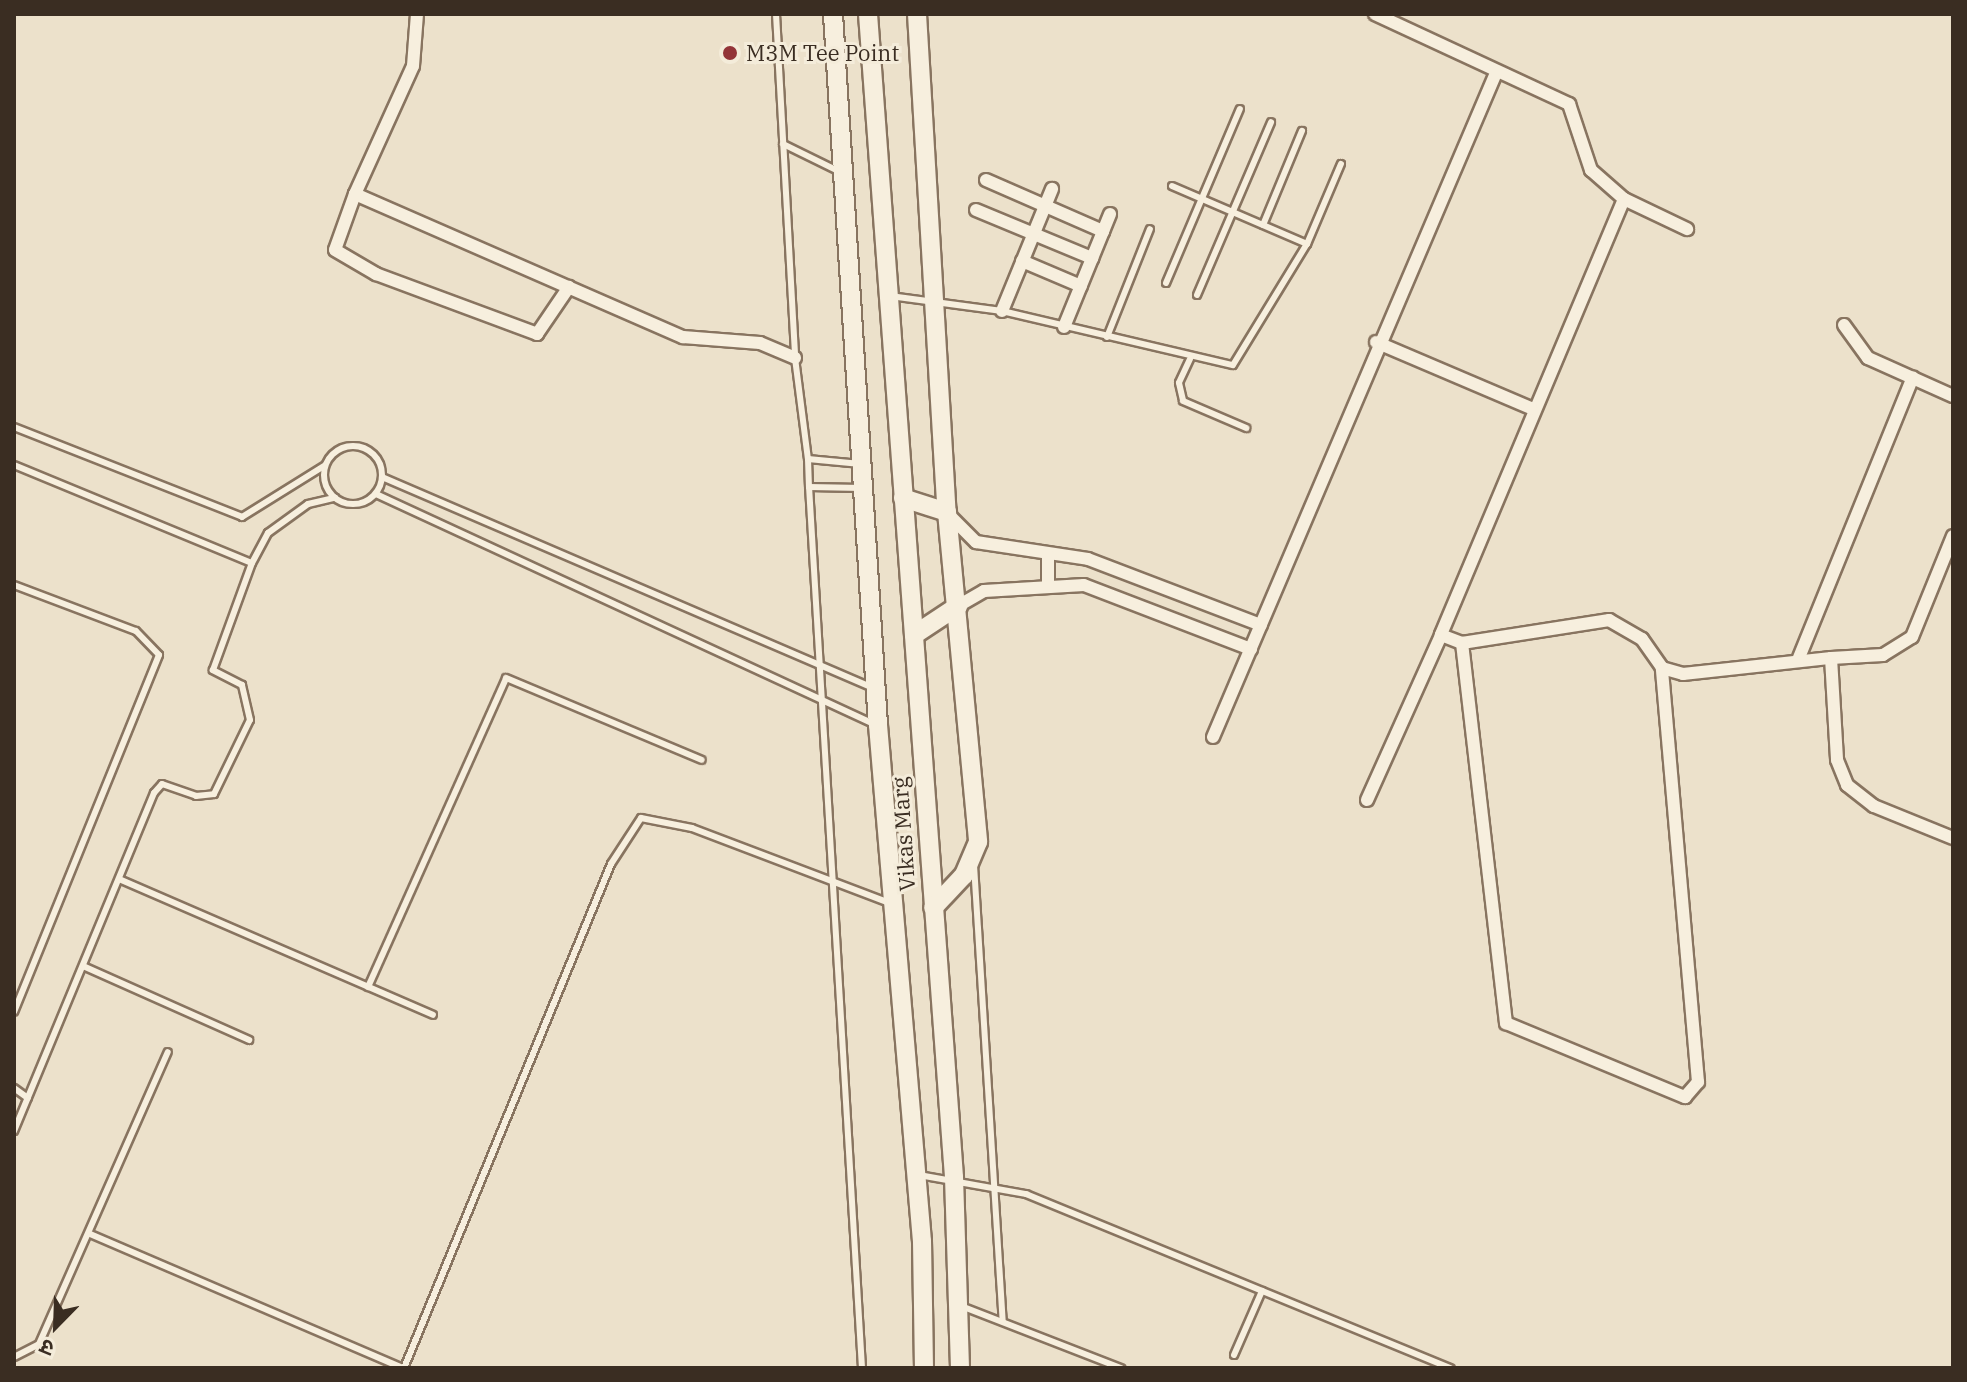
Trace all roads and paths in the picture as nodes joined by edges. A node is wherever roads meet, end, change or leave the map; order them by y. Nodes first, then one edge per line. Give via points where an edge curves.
1 (417, 14) edge
2 (776, 14) edge
3 (833, 14) edge
4 (868, 14) edge
5 (917, 14) edge
6 (1375, 14) edge
7 (1496, 73) junction
8 (1240, 109) dead end
9 (1271, 122) dead end
10 (1302, 131) dead end
11 (783, 144) junction
12 (1341, 164) dead end
13 (845, 175) junction
14 (986, 180) dead end
15 (1172, 186) dead end
16 (1052, 189) dead end
17 (355, 194) junction
18 (1201, 199) junction
19 (1624, 199) junction
20 (1045, 205) junction
21 (976, 210) dead end
22 (1232, 212) junction
23 (1110, 214) dead end
24 (1263, 225) junction
25 (1150, 229) dead end
26 (1687, 229) dead end
27 (1103, 231) junction
28 (1034, 234) junction
29 (1307, 244) junction
30 (1092, 258) junction
31 (1022, 261) junction
32 (1166, 283) dead end
33 (1081, 286) junction
34 (569, 287) junction
35 (1197, 295) dead end
36 (887, 296) junction
37 (935, 303) junction
38 (1002, 311) junction
39 (1844, 325) dead end
40 (1064, 327) junction
41 (1107, 337) junction
42 (1376, 342) junction
43 (795, 358) junction
44 (1190, 359) junction
45 (1913, 377) junction
46 (1953, 396) edge
47 (1531, 408) junction
48 (14, 427) edge
49 (1246, 428) dead end
50 (808, 459) junction
51 (864, 464) junction
52 (14, 465) edge
53 (324, 466) junction
54 (382, 477) junction
55 (809, 487) junction
56 (865, 488) junction
57 (376, 494) junction
58 (335, 498) junction
59 (903, 498) junction
60 (947, 512) junction
61 (1953, 536) edge
62 (1048, 555) junction
63 (252, 563) junction
64 (14, 585) edge
65 (1048, 585) junction
66 (958, 606) junction
67 (1261, 625) junction
68 (914, 635) junction
69 (1441, 635) junction
70 (1462, 643) junction
71 (1251, 649) junction
72 (1831, 658) junction
73 (1798, 660) junction
74 (818, 664) junction
75 (1662, 668) junction
76 (876, 689) junction
77 (819, 704) junction
78 (878, 725) junction
79 (1213, 737) dead end
80 (702, 760) dead end
81 (1367, 800) dead end
82 (1953, 838) edge
83 (973, 860) junction
84 (119, 879) junction
85 (834, 883) junction
86 (893, 904) junction
87 (933, 908) junction
88 (83, 966) junction
89 (368, 987) junction
90 (14, 1012) edge
91 (433, 1015) dead end
92 (249, 1040) dead end
93 (168, 1052) dead end
94 (14, 1088) edge
95 (28, 1098) junction
96 (14, 1131) edge
97 (916, 1175) junction
98 (954, 1177) junction
99 (996, 1185) junction
100 (90, 1234) junction
101 (1262, 1291) junction
102 (959, 1305) junction
103 (1003, 1321) junction
104 (1234, 1355) dead end
105 (14, 1357) edge
106 (404, 1368) edge
107 (862, 1368) edge
108 (924, 1368) edge
109 (960, 1368) edge
110 (1121, 1368) edge
111 (1451, 1368) edge

1 - 17 street via 413,66
2 - 11 lane
3 - 13 main road
4 - 36 main road, Vikas Marg
5 - 37 main road
6 - 7 street
7 - 19 street via 1575,109 1591,170
7 - 42 street
8 - 18 lane
9 - 22 lane
10 - 24 lane
11 - 13 lane
11 - 43 lane
12 - 29 lane
13 - 51 main road
14 - 20 street
15 - 18 lane
16 - 20 street
17 - 34 street
17 - 34 street via 335,250 376,274 537,334
18 - 22 lane
18 - 32 lane
19 - 26 street
19 - 47 street
20 - 27 street
20 - 28 street
21 - 28 street
22 - 24 lane
22 - 35 lane
23 - 27 street
24 - 29 lane
25 - 41 lane
27 - 30 street
28 - 30 street
28 - 31 street
29 - 44 lane via 1246,353 1223,368
30 - 33 street
31 - 33 street
31 - 38 street
33 - 40 street
34 - 43 street via 683,337 760,343
36 - 37 lane
36 - 59 main road, Vikas Marg
37 - 38 lane
37 - 60 main road
38 - 40 lane
39 - 45 street via 1858,350
40 - 41 lane
41 - 44 lane
42 - 47 street
42 - 67 street
43 - 50 lane
44 - 49 lane via 1179,383 1183,401
45 - 46 street
45 - 73 street
47 - 69 street
48 - 53 lane via 242,517
50 - 51 lane
50 - 55 lane
51 - 56 main road
52 - 63 lane
53 - 54 lane via 349,445 379,460
53 - 58 lane
54 - 57 lane
54 - 74 lane
55 - 56 lane
55 - 74 lane
56 - 76 main road
57 - 58 lane via 349,504
57 - 77 lane
58 - 63 lane via 308,504 268,533
59 - 60 main road
59 - 68 main road, Vikas Marg
60 - 62 street via 976,542
60 - 66 main road
61 - 72 street via 1912,637 1883,655
62 - 65 street
62 - 67 street via 1088,559
63 - 84 lane via 213,670 242,685 250,720 214,794 196,796 162,784 154,793
64 - 90 lane via 136,631 159,655
65 - 66 street via 984,591
65 - 71 street via 1106,589
66 - 68 main road
66 - 83 main road
67 - 71 street
68 - 87 main road, Vikas Marg
69 - 70 street
69 - 81 street
70 - 75 street via 1609,620 1642,639
70 - 75 street via 1506,1023 1685,1097 1698,1082
71 - 79 street
72 - 73 street
72 - 82 street via 1837,760 1847,785 1874,806
73 - 75 street via 1683,674
74 - 76 lane
74 - 77 lane
76 - 78 main road
77 - 78 lane
77 - 85 lane
78 - 86 main road
80 - 89 lane via 506,678
83 - 87 main road
83 - 99 lane
84 - 88 lane
84 - 89 lane
85 - 86 lane
85 - 106 lane via 659,817 641,818 629,831
85 - 107 lane
86 - 97 main road
87 - 98 main road, Vikas Marg
88 - 92 lane
88 - 95 lane
89 - 91 lane
93 - 100 lane
94 - 95 lane
95 - 96 lane
97 - 98 lane
97 - 108 main road
98 - 99 lane
98 - 102 main road, Vikas Marg
99 - 101 lane
99 - 103 lane
100 - 105 lane via 39,1344
100 - 106 lane
101 - 104 lane
101 - 111 lane
102 - 103 lane
102 - 109 main road, Vikas Marg
103 - 110 lane

